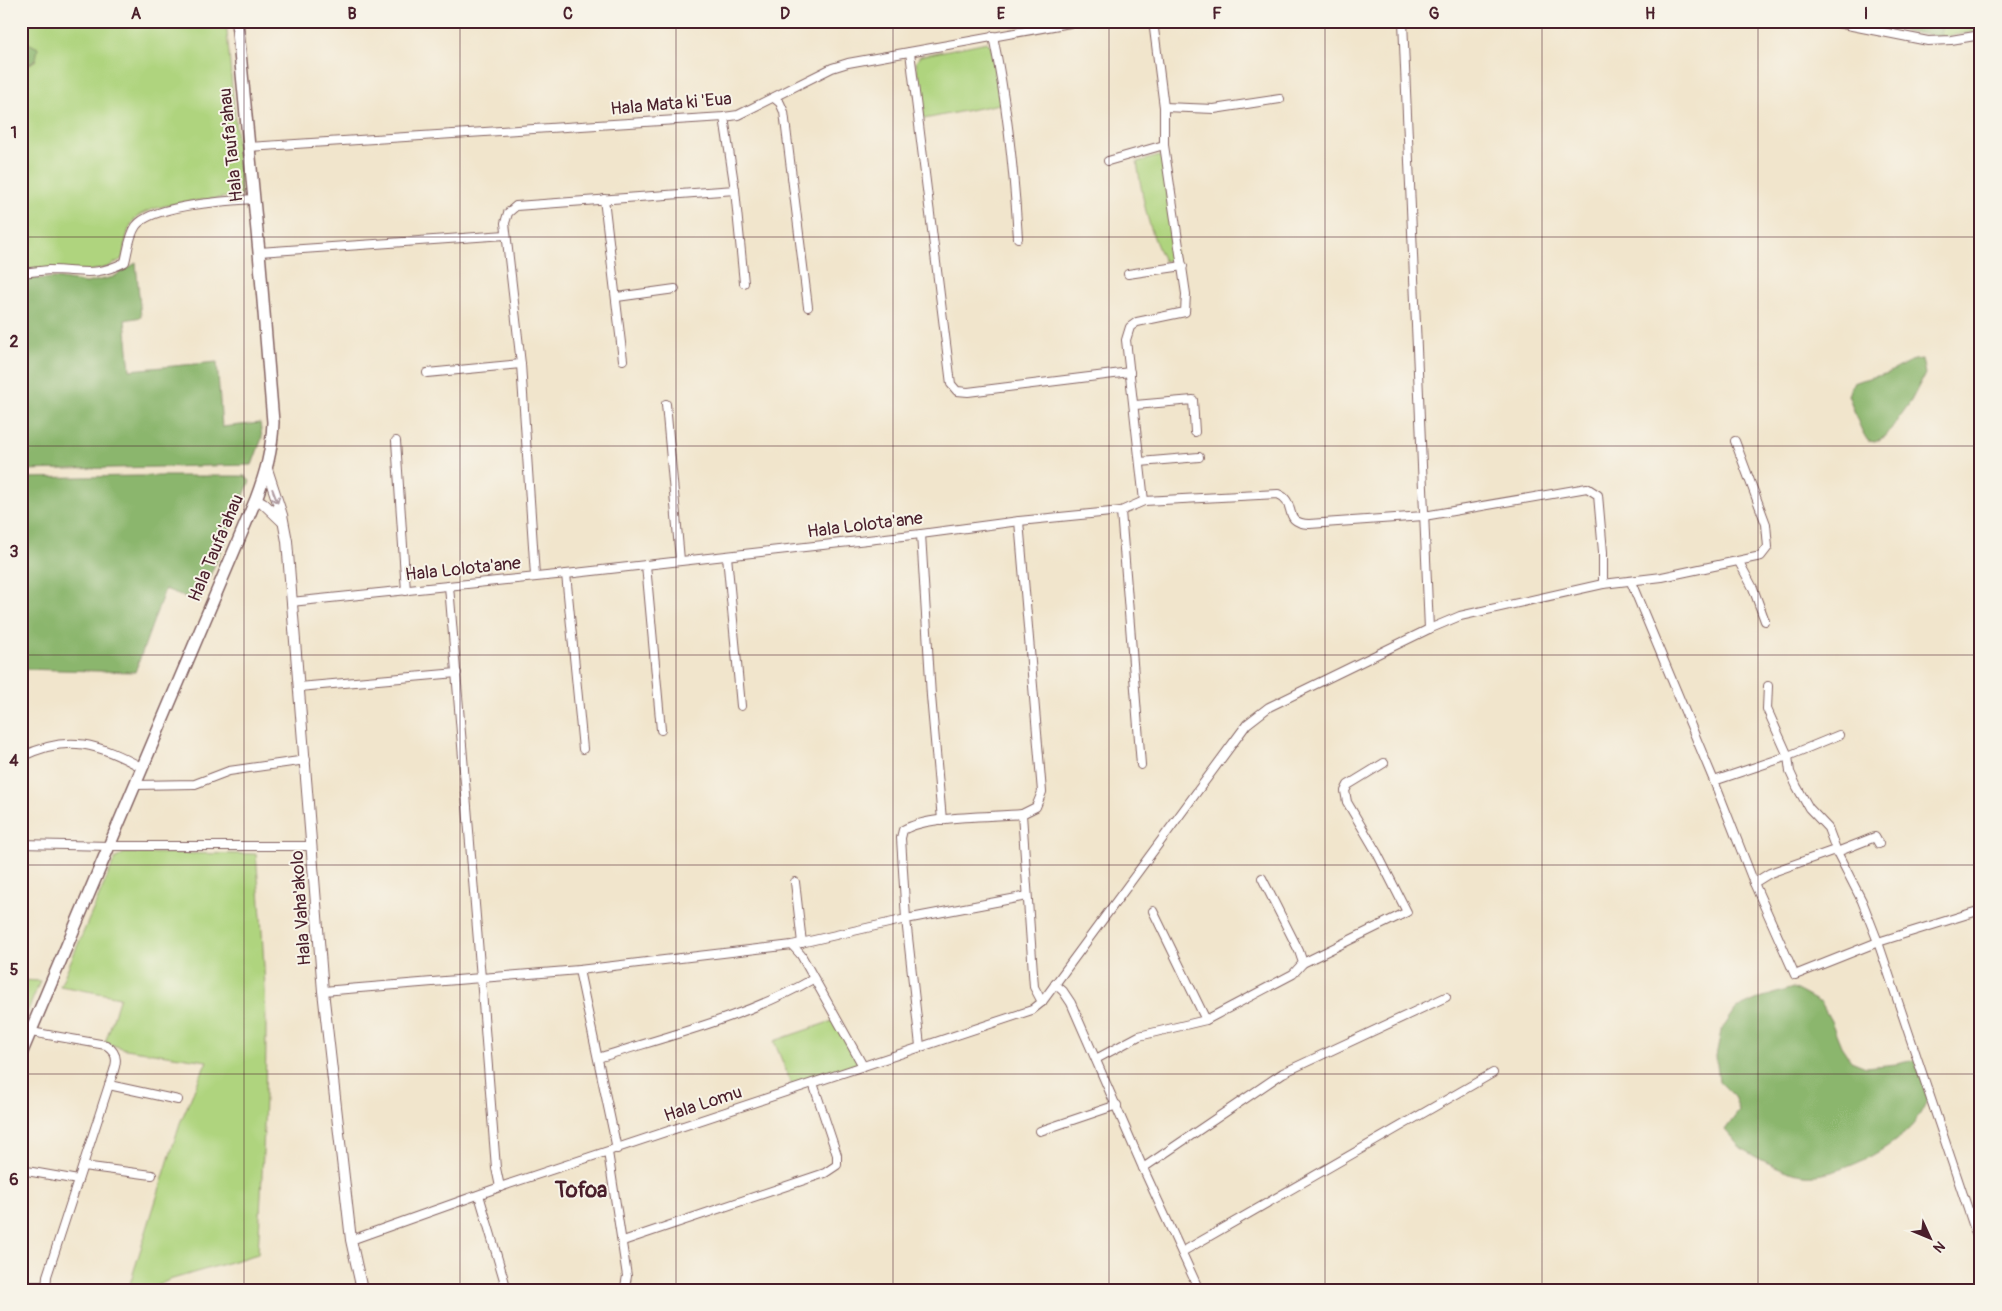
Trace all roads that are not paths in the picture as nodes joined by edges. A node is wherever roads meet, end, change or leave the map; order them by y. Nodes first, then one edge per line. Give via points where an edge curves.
1 (237, 21) edge
2 (1081, 21) edge
3 (1153, 21) edge
4 (1403, 21) edge
5 (1827, 21) edge
6 (1981, 35) edge
7 (993, 36) junction
8 (910, 52) junction
9 (774, 98) junction
10 (1280, 99) dead end
11 (1164, 108) junction
12 (724, 116) junction
13 (1164, 145) junction
14 (248, 147) junction
15 (1108, 161) dead end
16 (735, 190) junction
17 (253, 199) junction
18 (604, 199) junction
19 (506, 235) junction
20 (1018, 238) dead end
21 (259, 252) junction
22 (1183, 266) junction
23 (21, 273) edge
24 (1128, 274) dead end
25 (744, 283) dead end
26 (675, 290) dead end
27 (617, 298) junction
28 (808, 307) dead end
29 (623, 360) dead end
30 (520, 364) junction
31 (1130, 372) junction
32 (427, 373) dead end
33 (666, 404) dead end
34 (1135, 405) junction
35 (1195, 432) dead end
36 (396, 441) dead end
37 (1734, 441) dead end
38 (1198, 457) dead end
39 (1140, 462) junction
40 (267, 469) junction
41 (256, 499) junction
42 (1144, 501) junction
43 (1121, 511) junction
44 (1424, 516) junction
45 (1019, 521) junction
46 (283, 522) junction
47 (921, 534) junction
48 (727, 556) junction
49 (680, 560) junction
50 (1739, 562) junction
51 (646, 565) junction
52 (566, 574) junction
53 (535, 576) junction
54 (1631, 582) junction
55 (1603, 584) junction
56 (449, 586) junction
57 (406, 591) junction
58 (291, 602) junction
59 (1765, 621) dead end
60 (1429, 629) junction
61 (457, 673) junction
62 (1768, 686) dead end
63 (299, 687) junction
64 (740, 706) dead end
65 (661, 730) dead end
66 (1838, 735) dead end
67 (583, 749) dead end
68 (1788, 756) junction
69 (21, 757) edge
70 (306, 760) junction
71 (1384, 763) dead end
72 (1141, 765) dead end
73 (143, 768) junction
74 (1714, 781) junction
75 (136, 785) junction
76 (1022, 814) junction
77 (942, 820) junction
78 (21, 844) edge
79 (1879, 844) dead end
80 (110, 846) junction
81 (312, 846) junction
82 (1837, 852) junction
83 (1262, 878) dead end
84 (795, 882) dead end
85 (1754, 883) junction
86 (1028, 896) junction
87 (1981, 910) edge
88 (1153, 911) dead end
89 (906, 919) junction
90 (1878, 942) junction
91 (802, 943) junction
92 (792, 945) junction
93 (1303, 963) junction
94 (579, 970) junction
95 (481, 978) junction
96 (814, 979) junction
97 (1055, 984) junction
98 (323, 991) junction
99 (1446, 997) dead end
100 (1042, 1002) junction
101 (1206, 1020) junction
102 (31, 1032) junction
103 (920, 1046) junction
104 (21, 1054) edge
105 (598, 1058) junction
106 (1096, 1059) junction
107 (863, 1066) junction
108 (1493, 1073) dead end
109 (813, 1083) junction
110 (109, 1085) junction
111 (178, 1100) dead end
112 (1117, 1105) junction
113 (1040, 1131) dead end
114 (616, 1149) junction
115 (608, 1152) junction
116 (83, 1166) junction
117 (1143, 1168) junction
118 (21, 1170) edge
119 (152, 1175) dead end
120 (78, 1180) junction
121 (500, 1187) junction
122 (479, 1195) junction
123 (351, 1240) junction
124 (623, 1241) junction
125 (1981, 1248) edge
126 (1182, 1252) junction
127 (21, 1286) edge
128 (46, 1288) edge
129 (362, 1290) edge
130 (507, 1290) edge
131 (621, 1290) edge
132 (1200, 1290) edge

1 - 14 main road, Hala Taufa'ahau
2 - 7 street, Hala Mata ki 'Eua
3 - 11 street
4 - 44 street
5 - 6 street via 1928,41
7 - 8 street, Hala Mata ki 'Eua
7 - 20 street via 1012,150
8 - 9 street, Hala Mata ki 'Eua via 832,68
8 - 31 street via 951,384 958,391 968,392
9 - 12 street, Hala Mata ki 'Eua via 738,115
9 - 28 street via 784,112
10 - 11 street via 1214,109
11 - 13 street
12 - 14 street, Hala Mata ki 'Eua
12 - 16 street
13 - 15 street
13 - 22 street
14 - 17 main road, Hala Taufa'ahau
16 - 18 street
16 - 25 street
17 - 21 main road, Hala Taufa'ahau
17 - 23 street via 165,209 137,224 125,262 112,269 90,274 50,270
18 - 19 street via 516,206 508,213
18 - 27 street
19 - 21 street
19 - 30 street
21 - 40 main road, Hala Taufa'ahau via 273,422
22 - 24 street
22 - 31 street via 1185,312 1137,322 1130,327 1126,340
26 - 27 street
27 - 29 street
30 - 32 street
30 - 53 street
31 - 34 street
33 - 49 street
34 - 35 street via 1193,400
34 - 39 street
36 - 57 street
37 - 50 street, Hala Lomu via 1766,524 1768,548 1761,556
38 - 39 street
39 - 42 street
40 - 41 main road, Hala Taufa'ahau
40 -> 46 main road, Hala Vaha'akolo
41 - 46 main road
41 - 73 main road, Hala Taufa'ahau
42 - 43 street, Hala Lolota'ane
42 - 44 street, Hala Lolota'ane via 1278,494 1289,503 1291,517 1299,524
43 - 45 street, Hala Lolota'ane
43 - 72 street
44 - 55 street, Hala Lolota'ane via 1587,488 1598,495
44 - 60 street
45 - 47 street, Hala Lolota'ane
45 - 76 street via 1042,792 1036,807
46 - 58 main road, Hala Vaha'akolo
47 - 48 street, Hala Lolota'ane
47 - 77 street
48 - 49 street, Hala Lolota'ane
48 - 64 street
49 - 51 street, Hala Lolota'ane
50 - 54 street, Hala Lomu
50 - 59 street
51 - 52 street, Hala Lolota'ane
51 - 65 street
52 - 53 street, Hala Lolota'ane
52 - 67 street
53 - 56 street, Hala Lolota'ane
54 - 55 street, Hala Lomu
54 - 74 street
55 - 60 street, Hala Lomu via 1460,616
56 - 57 street, Hala Lolota'ane
56 - 61 street
57 - 58 street, Hala Lolota'ane
58 - 63 main road, Hala Vaha'akolo
60 - 97 street, Hala Lomu via 1269,707 1247,724
61 - 63 street
61 - 95 street
62 - 68 street via 1766,709
63 - 70 main road, Hala Vaha'akolo
66 - 68 street
68 - 74 street
68 - 82 street via 1796,787 1809,808 1828,828
69 - 73 street via 68,742 120,755
70 - 75 street via 229,771 195,784
70 - 81 main road, Hala Vaha'akolo
71 - 93 street via 1348,785 1345,792 1347,802 1407,912
73 - 75 main road, Hala Taufa'ahau
74 - 85 street
75 - 80 main road, Hala Taufa'ahau
76 - 77 street
76 - 86 street
77 - 89 street via 903,830
78 - 80 street
79 - 82 street via 1874,837
80 - 81 street
80 - 102 main road, Hala Taufa'ahau
81 - 98 main road, Hala Vaha'akolo
82 - 85 street via 1777,871
82 - 90 street
83 - 93 street via 1300,951
84 - 91 street
85 - 90 street via 1795,975
86 - 89 street
86 - 100 street via 1034,987
87 - 90 street
88 - 101 street
89 - 91 street
89 - 103 street
90 - 125 street
91 - 92 street
92 - 94 street
92 - 96 street
93 - 101 street via 1294,974
94 - 95 street
94 - 105 street
95 - 98 street
95 - 121 street
96 - 105 street via 757,1007
96 - 107 street
97 - 100 street, Hala Lomu
97 - 106 street via 1071,1003
98 - 123 main road, Hala Vaha'akolo
99 - 117 street via 1283,1073
100 - 103 street, Hala Lomu via 1032,1010
101 - 106 street via 1139,1036
102 - 104 main road, Hala Taufa'ahau
102 - 110 street via 106,1045 114,1052 116,1062
103 - 107 street, Hala Lomu
105 - 114 street
106 - 112 street
107 - 109 street, Hala Lomu
108 - 126 street
109 - 114 street, Hala Lomu
109 - 124 street via 837,1155 837,1165 825,1173
110 - 111 street
110 - 116 street
112 - 113 street
112 - 117 street
114 - 115 street, Hala Lomu
115 - 121 street, Hala Lomu
115 - 124 street
116 - 119 street
116 - 120 street
117 - 126 street
118 - 120 street
120 - 128 street
121 - 122 street, Hala Lomu
122 - 123 street, Hala Lomu
122 - 130 street
123 - 129 main road, Hala Vaha'akolo
124 - 131 street via 627,1276
126 - 132 street
127 - 128 street

